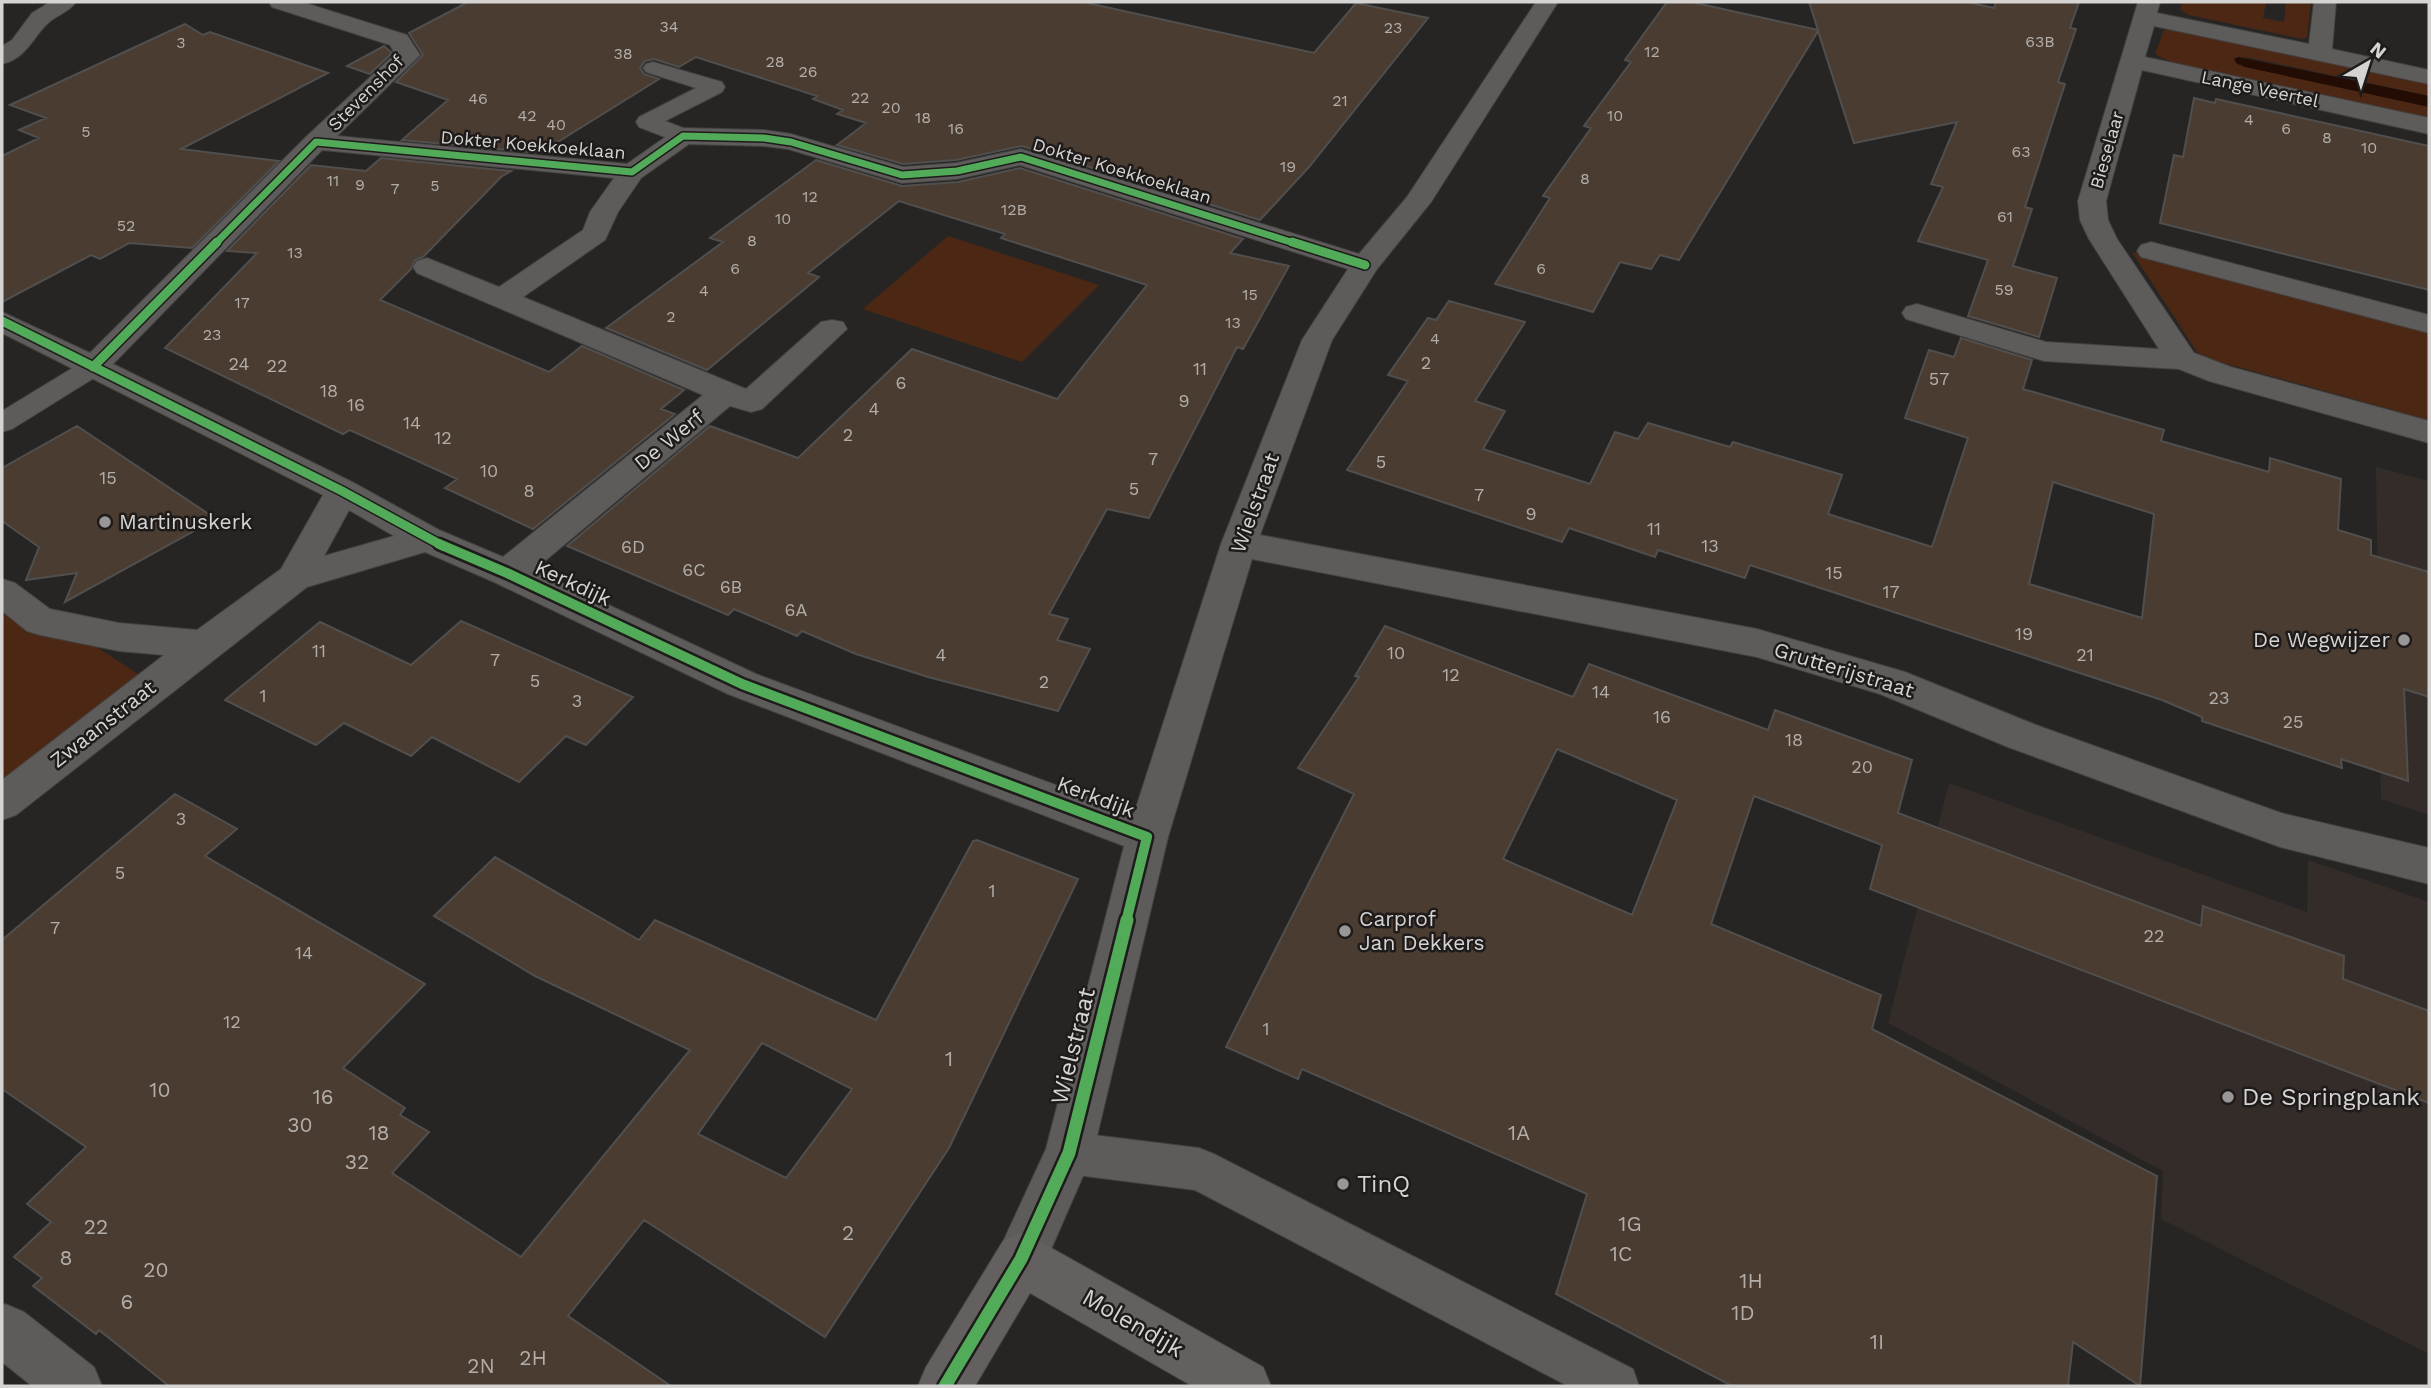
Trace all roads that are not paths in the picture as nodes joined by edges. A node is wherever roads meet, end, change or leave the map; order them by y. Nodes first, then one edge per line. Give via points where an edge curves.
1 (65, 2) edge
2 (280, 2) edge
3 (1547, 2) edge
4 (2325, 2) edge
5 (2147, 9) edge
6 (2320, 53) junction
7 (2, 57) edge
8 (2132, 61) junction
9 (653, 68) dead end
10 (2429, 77) edge
11 (2429, 126) edge
12 (683, 136) junction
13 (316, 142) junction
14 (632, 172) junction
15 (2151, 251) dead end
16 (1365, 265) junction
17 (427, 267) dead end
18 (500, 299) junction
19 (1917, 313) dead end
20 (2, 321) edge
21 (2429, 324) edge
22 (832, 329) dead end
23 (2183, 360) junction
24 (93, 367) junction
25 (726, 393) junction
26 (2, 423) edge
27 (2429, 432) edge
28 (342, 491) junction
29 (427, 539) junction
30 (1239, 544) junction
31 (507, 573) junction
32 (294, 579) junction
33 (2, 592) edge
34 (204, 645) junction
35 (2, 803) edge
36 (1147, 837) junction
37 (2429, 866) edge
38 (1069, 1153) junction
39 (1021, 1259) junction
40 (2, 1334) edge
41 (75, 1386) edge
42 (946, 1386) edge
43 (1244, 1386) edge
44 (1616, 1386) edge

1 - 7 street via 40,18 20,45
2 - 13 street, Stevenshof via 399,40 408,54
3 - 16 street, Wielstraat via 1417,202
4 - 6 street
5 - 6 street
5 - 8 street, Bieselaar
6 - 10 street
8 - 11 street, Lange Veertel
8 - 23 street, Bieselaar via 2092,201 2094,220
9 - 12 lane via 714,87 648,122
12 - 14 street, Dokter Koekkoeklaan
12 - 16 street, Dokter Koekkoeklaan via 791,142 902,175 957,171 1021,157
13 - 14 street, Dokter Koekkoeklaan
13 - 24 street
14 - 18 street, Dokter Koekkoeklaan via 604,212 595,234
15 - 21 street
16 - 30 street, Wielstraat via 1317,340
17 - 18 street
18 - 25 street
19 - 23 street via 2044,351
20 - 24 street, Kerkdijk
22 - 25 street via 751,402
23 - 27 street
24 - 26 lane
24 - 28 street, Kerkdijk
25 - 31 street, De Werf
28 - 29 street, Kerkdijk
28 - 32 street, Zwaanstraat
29 - 31 street, Kerkdijk
29 - 32 street, Zwaanstraat
30 - 36 street, Wielstraat
30 - 37 street, Grutterijstraat via 1757,643 1891,682 2022,736 2280,830
31 - 36 street, Kerkdijk via 743,684
32 - 34 street, Zwaanstraat
33 - 34 street via 40,621 118,637
34 - 35 street, Zwaanstraat
36 - 38 street, Wielstraat
38 - 39 street, Wielstraat
38 - 44 lane via 1199,1170
39 - 42 street
39 - 43 street, Molendijk
40 - 41 street via 5,1331

